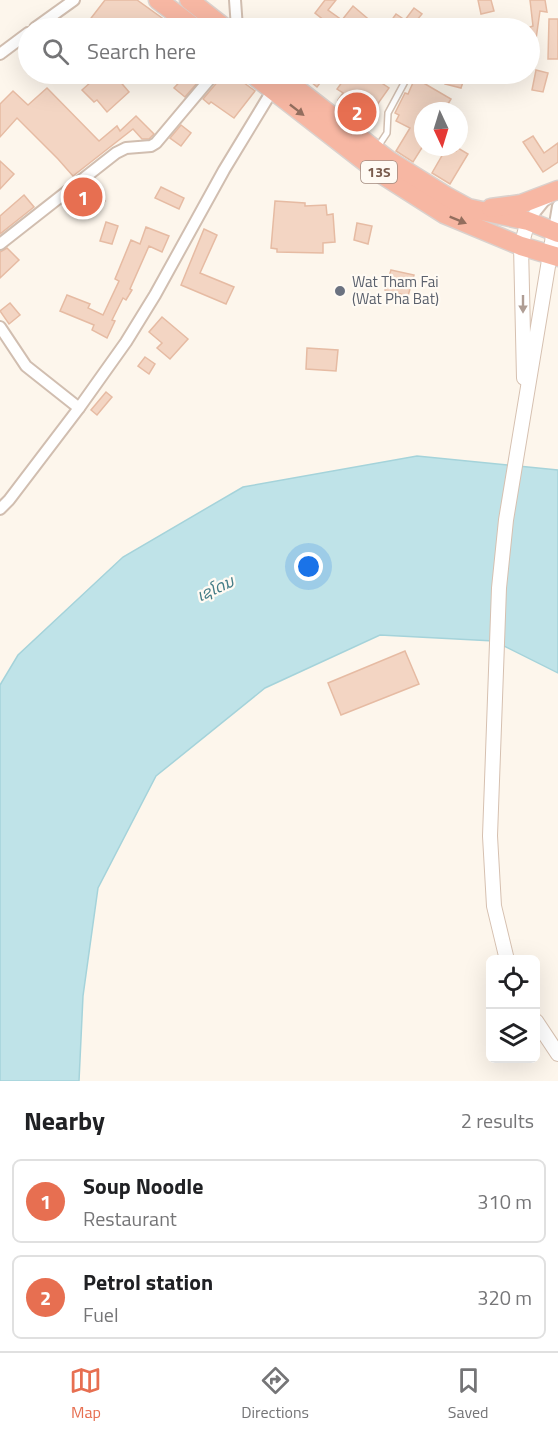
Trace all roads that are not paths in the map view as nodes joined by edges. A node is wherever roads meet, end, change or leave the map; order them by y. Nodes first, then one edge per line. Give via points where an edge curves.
1 (74, 0) edge
2 (158, 0) edge
3 (189, 0) edge
4 (235, 0) edge
5 (49, 18) edge
6 (182, 18) edge
7 (212, 18) edge
8 (236, 18) edge
9 (18, 40) edge
10 (0, 54) edge
11 (206, 84) edge
12 (275, 84) edge
13 (281, 84) edge
14 (283, 84) edge
15 (404, 84) edge
16 (375, 150) junction
17 (558, 191) edge
18 (558, 206) edge
19 (468, 208) junction
20 (528, 221) junction
21 (556, 232) edge
22 (0, 244) edge
23 (521, 246) junction
24 (554, 256) edge
25 (0, 327) edge
26 (79, 408) junction
27 (524, 419) junction
28 (0, 508) edge
29 (506, 955) edge
30 (540, 1027) edge
31 (558, 1054) edge

1 - 5 street
2 - 6 highway
3 - 7 highway
4 - 8 street
9 - 10 street
11 - 22 street via 156,143 116,153
12 - 26 street via 155,295
13 -> 23 highway, 13S via 378,172 444,214
14 - 16 highway, 13S
15 - 16 lane via 388,113 387,133
16 - 19 highway, 13S
17 - 19 highway via 521,204
17 - 20 street
18 - 21 street
19 - 20 highway, 13S
20 - 21 highway, 13S
20 - 23 street
21 - 24 street
23 - 24 highway, 13S
23 -> 27 street
24 - 27 street
25 - 26 street via 26,366
26 - 28 street
27 - 29 street via 506,520 499,588 490,836 494,906
30 - 31 street

